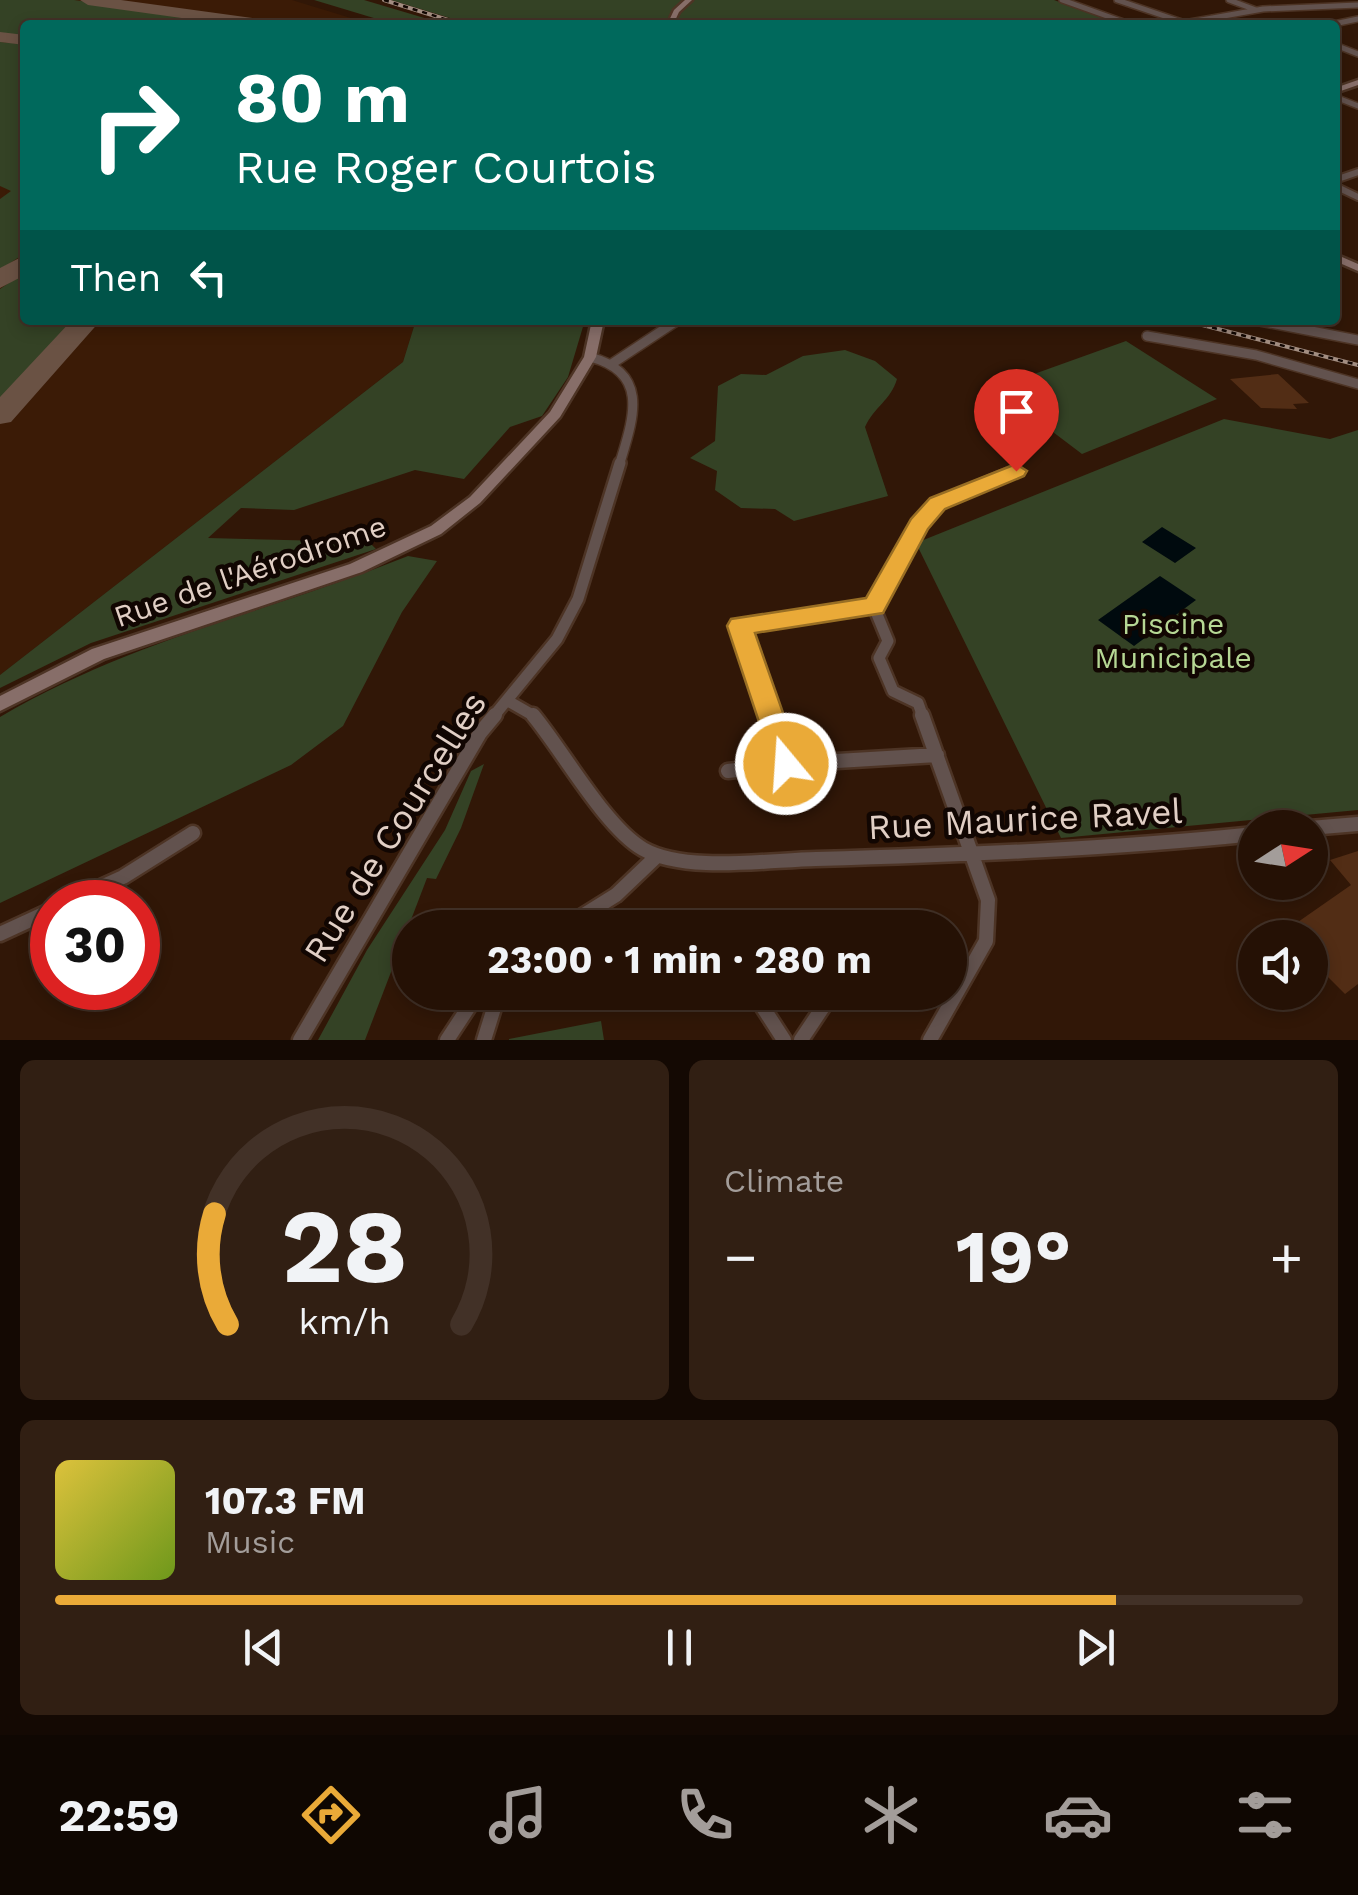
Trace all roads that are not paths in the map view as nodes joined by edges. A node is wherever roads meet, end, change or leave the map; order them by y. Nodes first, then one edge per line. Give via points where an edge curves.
1 (689, 0) edge
2 (1062, 0) edge
3 (1118, 0) edge
4 (1229, 0) edge
5 (1350, 0) edge
6 (1358, 4) edge
7 (1256, 10) junction
8 (672, 20) edge
9 (1118, 20) edge
10 (1169, 20) edge
11 (1195, 20) edge
12 (597, 325) edge
13 (672, 325) edge
14 (1282, 325) edge
15 (1147, 336) dead end
16 (1358, 340) edge
17 (590, 357) junction
18 (614, 364) junction
19 (1358, 384) edge
20 (1016, 471) dead end
21 (874, 606) junction
22 (508, 701) junction
23 (0, 704) edge
24 (937, 755) junction
25 (786, 764) junction
26 (728, 771) dead end
27 (1358, 824) edge
28 (1328, 826) edge
29 (193, 833) dead end
30 (1238, 836) edge
31 (973, 855) junction
32 (657, 856) junction
33 (116, 880) edge
34 (592, 910) edge
35 (30, 920) edge
36 (0, 934) edge
37 (467, 1010) edge
38 (493, 1010) edge
39 (765, 1010) edge
40 (821, 1010) edge
41 (300, 1040) edge
42 (447, 1040) edge
43 (484, 1040) edge
44 (784, 1040) edge
45 (801, 1040) edge
46 (930, 1040) edge

1 - 8 street
2 - 9 street
3 - 10 street
4 - 7 street
5 - 6 street
6 - 7 street
7 - 11 street
12 - 17 street, Rue de l'Aérodrome
13 - 18 street via 618,355
14 - 16 street
15 - 19 street
17 - 18 street
17 - 23 street, Rue de l'Aérodrome via 556,414 505,471 436,530 356,568 98,654
18 - 22 street, Rue de Courcelles via 629,381 634,416 578,599
20 - 21 street via 938,504
21 - 24 street via 888,641 879,658 893,690 918,703
21 - 25 street via 740,626
22 - 32 street via 534,716 623,834
22 - 41 street, Rue de Courcelles via 480,733
24 - 25 street
24 - 31 street
25 - 26 street
27 - 28 street
29 - 33 street
30 - 31 street, Rue Maurice Ravel
31 - 32 street, Rue Maurice Ravel
31 - 46 street via 988,900 986,940
32 - 34 street
35 - 36 street
37 - 42 street
38 - 43 street
39 - 44 street
40 - 45 street

